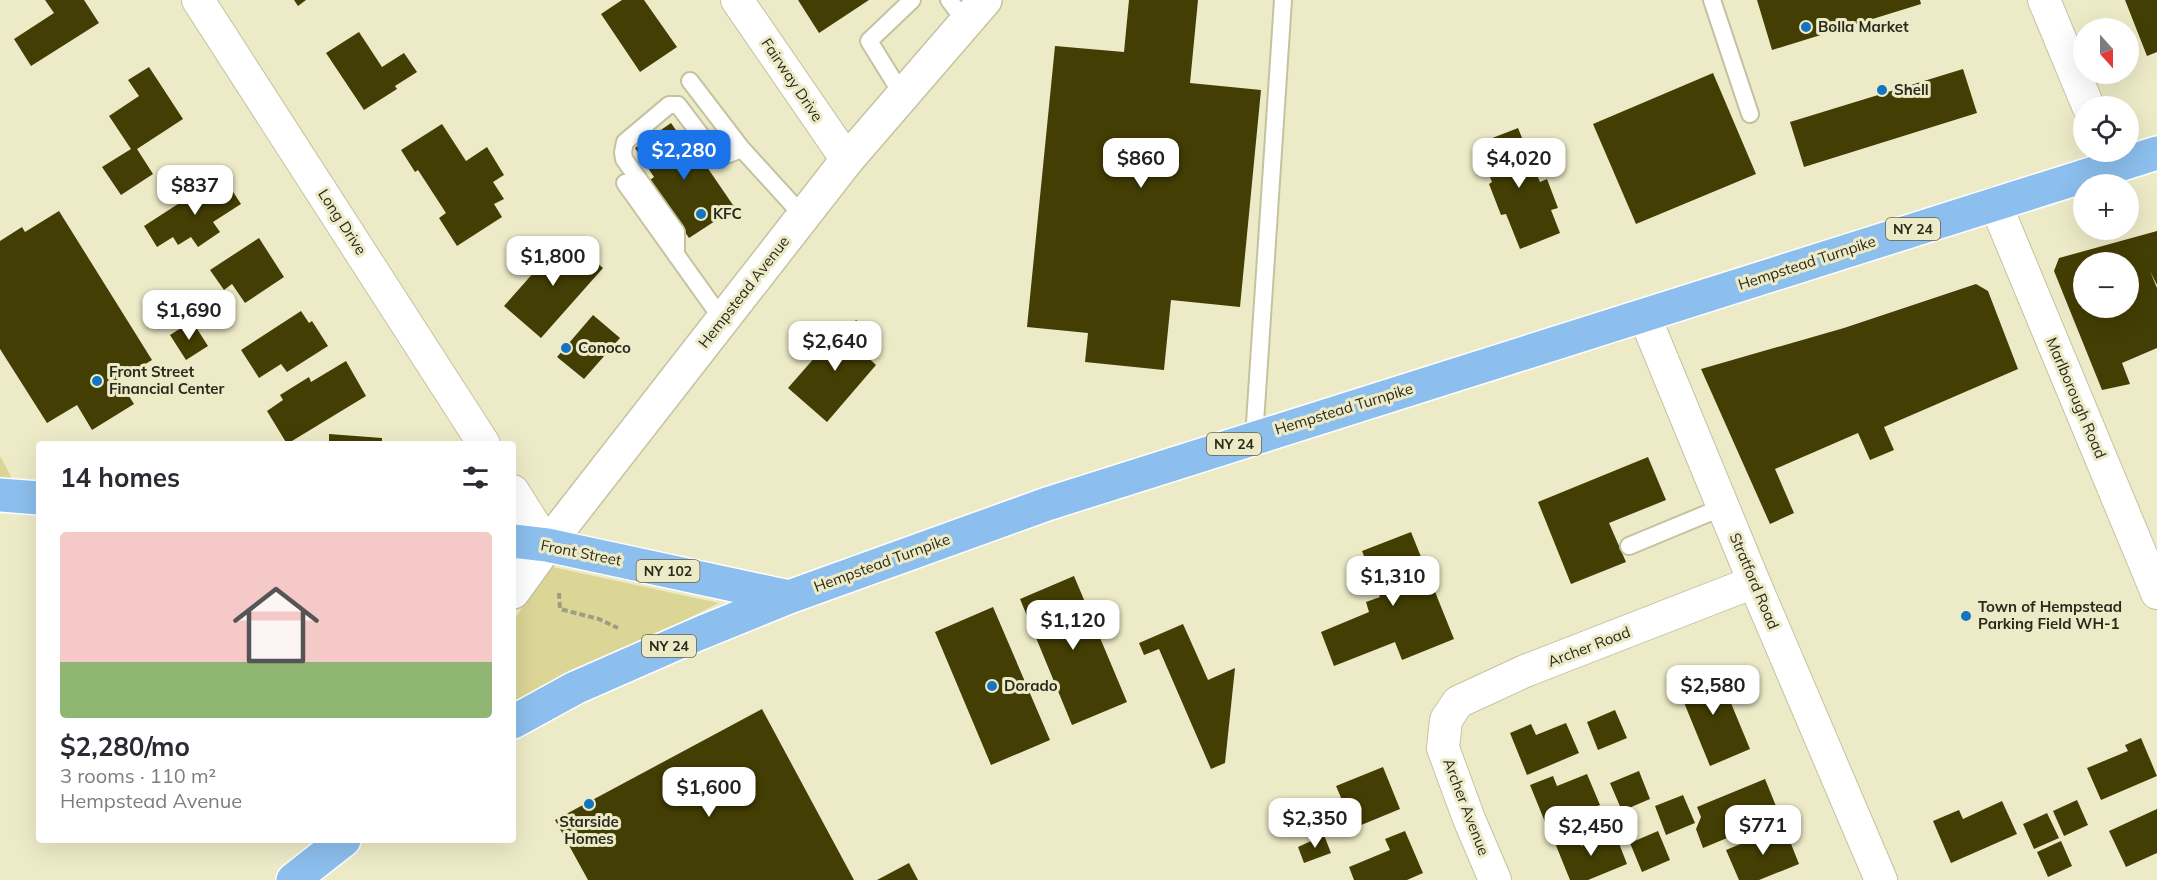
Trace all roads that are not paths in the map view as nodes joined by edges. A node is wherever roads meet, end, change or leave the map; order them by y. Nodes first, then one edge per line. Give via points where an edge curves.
1 (198, 0) edge
2 (738, 0) edge
3 (912, 0) edge
4 (1283, 0) edge
5 (1712, 0) edge
6 (2044, 0) edge
7 (967, 7) edge
8 (690, 81) dead end
9 (903, 96) junction
10 (2084, 96) edge
11 (1750, 114) dead end
12 (742, 149) junction
13 (2157, 153) edge
14 (2139, 155) edge
15 (847, 160) junction
16 (2102, 162) edge
17 (625, 183) dead end
18 (1995, 203) junction
19 (803, 216) junction
20 (676, 255) junction
21 (1644, 315) junction
22 (722, 319) junction
23 (1254, 438) junction
24 (482, 441) edge
25 (0, 495) edge
26 (516, 496) edge
27 (36, 498) edge
28 (1723, 507) junction
29 (516, 541) edge
30 (547, 545) junction
31 (1629, 546) dead end
32 (1754, 582) junction
33 (516, 588) edge
34 (2157, 592) edge
35 (789, 597) junction
36 (516, 720) edge
37 (1444, 733) joint
38 (340, 843) edge
39 (293, 880) edge
40 (1495, 880) edge
41 (1881, 880) edge

1 - 24 street, Long Drive
2 - 15 street, Fairway Drive
3 - 9 lane via 869,41
4 - 23 lane
5 - 11 lane
6 - 10 street
7 - 9 main road, Hempstead Avenue
8 - 12 lane
9 - 15 main road, Hempstead Avenue
12 - 19 lane
12 - 20 lane via 718,158 678,105 669,105 625,142 624,159 676,232
13 - 14 main road, Hempstead Turnpike / NY 24
15 - 19 main road, Hempstead Avenue
16 - 18 main road, Hempstead Turnpike / NY 24
17 - 20 lane
18 - 21 main road, Hempstead Turnpike / NY 24
18 - 34 street, Marlborough Road
19 - 22 main road, Hempstead Avenue
20 - 22 lane
21 - 23 main road, Hempstead Turnpike / NY 24
21 - 28 street, Stratford Road
22 - 30 main road, Hempstead Avenue
23 - 35 main road, Hempstead Turnpike / NY 24 via 1047,504
25 - 27 main road
26 - 30 street
28 - 31 lane
28 - 32 street, Stratford Road
29 - 30 main road, Front Street / NY 102
30 - 33 main road, Hempstead Avenue
30 - 35 main road, Front Street / NY 102
32 - 37 street, Archer Road via 1526,671 1458,702 1446,720
32 - 41 street, Stratford Road
35 - 36 main road, Hempstead Turnpike / NY 24 via 575,688
37 - 40 street, Archer Avenue via 1443,748
38 - 39 main road

